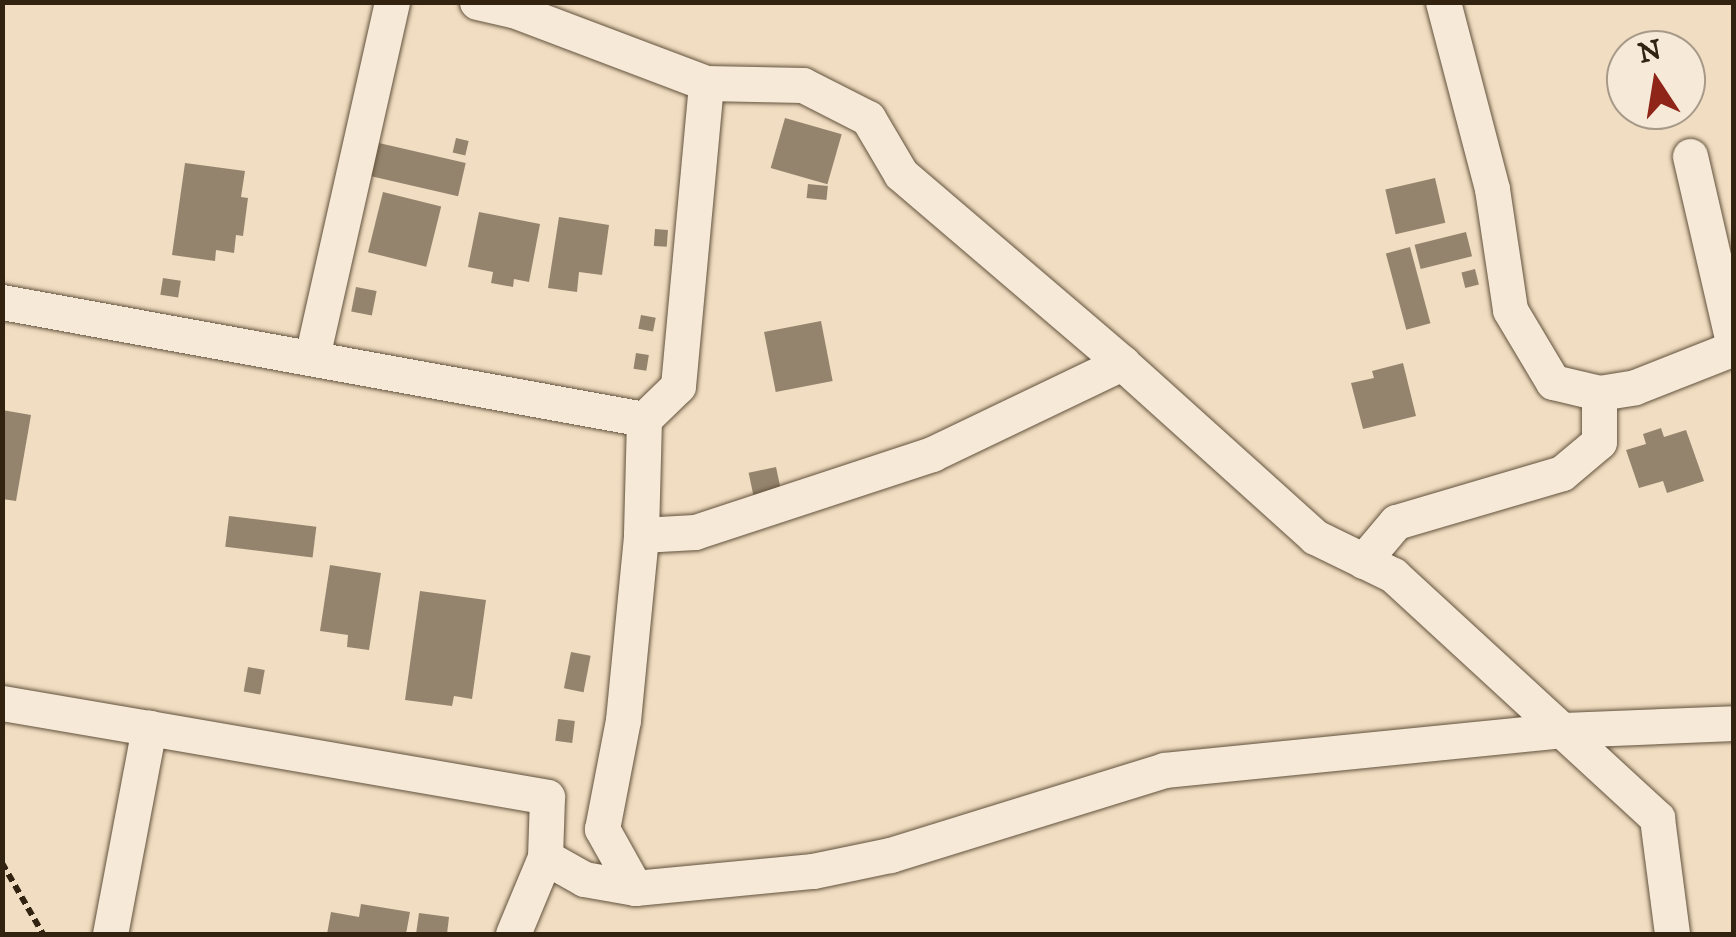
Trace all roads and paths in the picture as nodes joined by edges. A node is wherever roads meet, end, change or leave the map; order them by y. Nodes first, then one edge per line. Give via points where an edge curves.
1 (392, 2) edge
2 (477, 2) edge
3 (1443, 2) edge
4 (706, 84) junction
5 (1690, 156) dead end
6 (2, 302) edge
7 (1734, 347) edge
8 (312, 356) junction
9 (1122, 363) junction
10 (1600, 393) junction
11 (644, 419) junction
12 (641, 535) junction
13 (1363, 560) junction
14 (2, 703) edge
15 (1734, 722) edge
16 (149, 728) junction
17 (1562, 730) junction
18 (545, 857) junction
19 (2, 864) edge
20 (635, 888) junction
21 (43, 934) edge
22 (110, 934) edge
23 (513, 934) edge
24 (1672, 934) edge

1 - 8 street
2 - 4 street via 586,35
3 - 10 street via 1492,189 1510,310 1553,382
4 - 9 street via 803,84 868,118 901,174
4 - 11 street via 678,386
5 - 7 street
6 - 8 street
7 - 10 street via 1635,387
8 - 11 street
9 - 12 street via 932,454 695,532
9 - 13 street via 1315,537
10 - 13 street via 1599,442 1562,473 1396,522
11 - 12 street
12 - 20 street via 623,720 602,829
13 - 17 street via 1393,576
14 - 16 street
15 - 17 street
16 - 18 street via 546,796
16 - 22 street
17 - 20 street via 1164,770 890,855 813,871
17 - 24 street via 1657,818
18 - 20 street via 584,879
18 - 23 street
19 - 21 path

